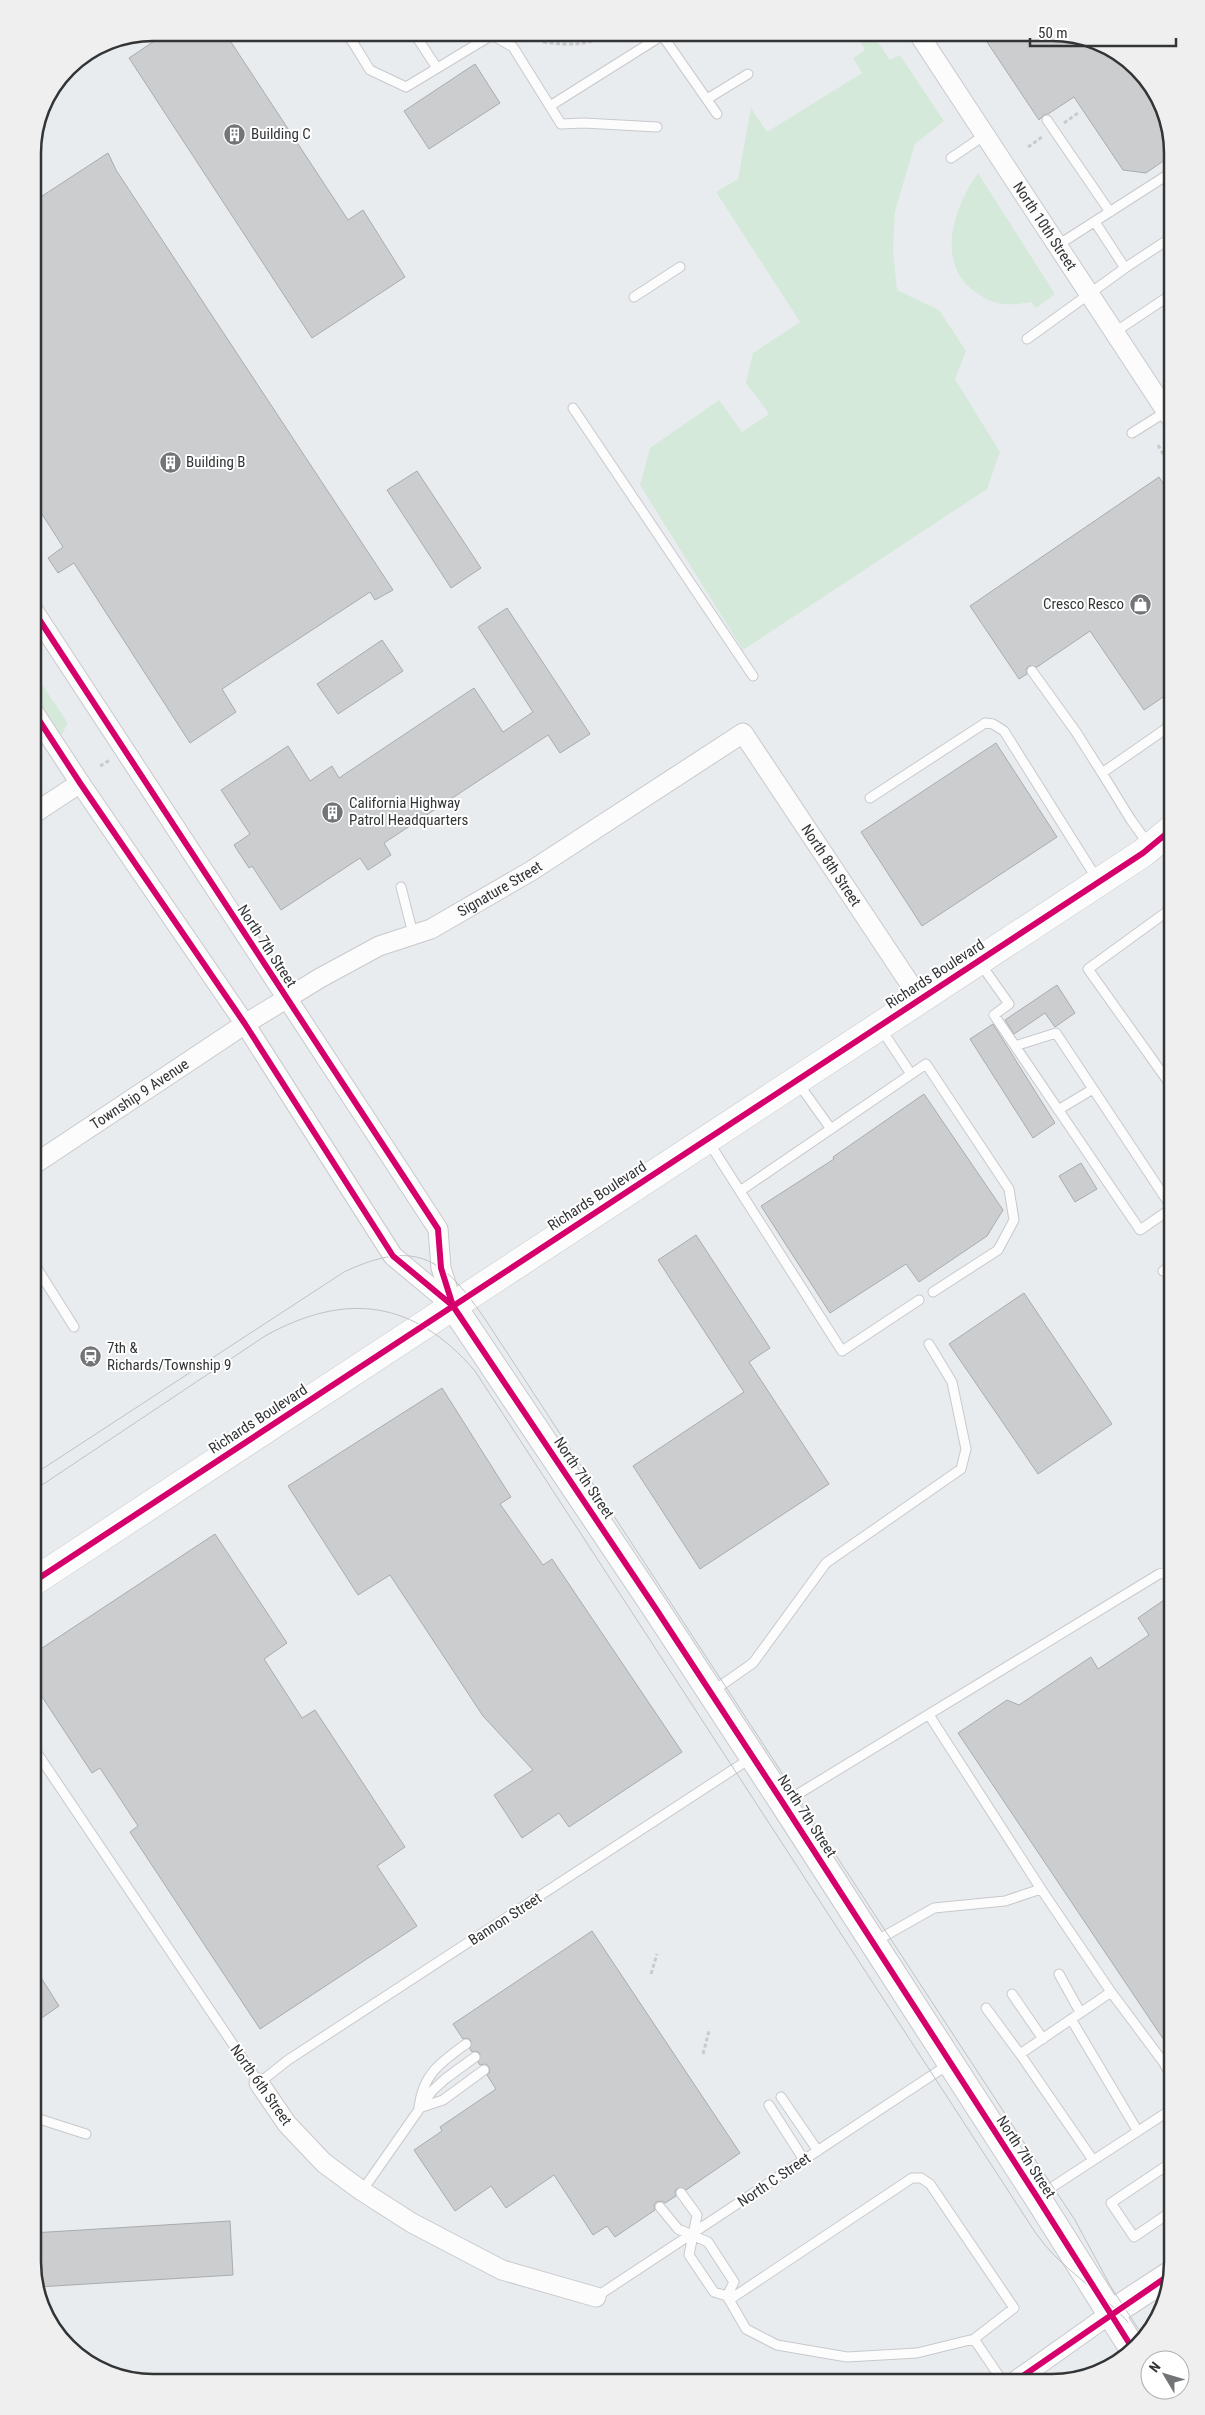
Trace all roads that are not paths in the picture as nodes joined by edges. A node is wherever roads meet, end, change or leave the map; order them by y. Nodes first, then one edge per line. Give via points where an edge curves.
1 (352, 41) edge
2 (419, 41) edge
3 (482, 41) edge
4 (502, 41) edge
5 (653, 41) edge
6 (669, 41) edge
7 (923, 41) edge
8 (479, 43) joint
9 (437, 68) junction
10 (748, 74) dead end
11 (707, 99) junction
12 (550, 106) junction
13 (717, 114) dead end
14 (1048, 120) dead end
15 (657, 127) dead end
16 (985, 135) junction
17 (951, 158) dead end
18 (1164, 177) edge
19 (1110, 212) junction
20 (1095, 222) junction
21 (1164, 242) edge
22 (1058, 245) junction
23 (680, 267) dead end
24 (1125, 268) junction
25 (1089, 293) junction
26 (634, 297) dead end
27 (1164, 299) edge
28 (1115, 332) junction
29 (1027, 339) dead end
30 (1164, 406) edge
31 (573, 408) dead end
32 (1164, 418) edge
33 (1132, 432) dead end
34 (41, 622) edge
35 (1032, 671) dead end
36 (753, 676) dead end
37 (41, 722) edge
38 (743, 733) joint
39 (1164, 734) edge
40 (1102, 773) junction
41 (80, 783) junction
42 (870, 798) dead end
43 (41, 809) edge
44 (1164, 835) edge
45 (1150, 846) junction
46 (1098, 882) junction
47 (401, 887) dead end
48 (1164, 914) edge
49 (414, 934) junction
50 (978, 961) junction
51 (286, 999) junction
52 (920, 999) junction
53 (245, 1024) junction
54 (879, 1026) junction
55 (1014, 1046) junction
56 (910, 1074) junction
57 (1164, 1076) edge
58 (796, 1080) junction
59 (1093, 1089) junction
60 (1058, 1110) junction
61 (831, 1129) junction
62 (707, 1139) junction
63 (41, 1160) edge
64 (740, 1191) junction
65 (1164, 1196) edge
66 (1164, 1214) edge
67 (41, 1275) edge
68 (933, 1292) dead end
69 (919, 1300) dead end
70 (453, 1306) junction
71 (74, 1327) dead end
72 (929, 1344) dead end
73 (1164, 1573) edge
74 (41, 1577) edge
75 (710, 1692) junction
76 (929, 1715) junction
77 (753, 1757) junction
78 (41, 1760) edge
79 (783, 1803) junction
80 (1040, 1889) junction
81 (874, 1943) junction
82 (1059, 1974) dead end
83 (1111, 1992) junction
84 (1012, 1994) dead end
85 (986, 2008) dead end
86 (1080, 2012) junction
87 (1071, 2019) junction
88 (1043, 2039) junction
89 (466, 2044) dead end
90 (1020, 2054) junction
91 (475, 2057) dead end
92 (951, 2063) junction
93 (1164, 2063) edge
94 (484, 2070) dead end
95 (259, 2083) junction
96 (781, 2097) dead end
97 (769, 2105) dead end
98 (419, 2108) junction
99 (1164, 2114) edge
100 (41, 2120) edge
101 (1137, 2130) junction
102 (86, 2134) dead end
103 (818, 2151) junction
104 (804, 2160) junction
105 (1093, 2160) junction
106 (1164, 2167) edge
107 (362, 2191) junction
108 (681, 2193) dead end
109 (1038, 2197) junction
110 (660, 2207) dead end
111 (1164, 2216) edge
112 (692, 2235) junction
113 (1162, 2280) edge
114 (596, 2297) joint
115 (728, 2298) junction
116 (1110, 2314) junction
117 (974, 2339) junction
118 (1129, 2343) edge
119 (998, 2374) edge
120 (1025, 2374) edge

1 - 9 lane via 370,70 406,87
2 - 9 lane
3 - 8 lane
4 - 12 lane via 513,47
5 - 12 lane
6 - 11 lane
7 - 16 street, North 10th Street
8 - 9 lane
10 - 11 lane
11 - 13 lane
12 - 15 lane via 561,124
14 - 19 lane
16 - 17 lane
16 - 22 street, North 10th Street
18 - 19 lane
19 - 20 lane
20 - 22 lane
20 - 24 lane
21 - 24 lane
22 - 25 street, North 10th Street
23 - 26 lane
24 - 25 lane
25 - 28 street, North 10th Street
25 - 29 lane
27 - 28 lane
28 - 30 street, North 10th Street
31 - 36 lane
32 - 33 lane
34 - 51 street, North 7th Street
35 - 40 lane
37 - 41 street, North 7th Street
38 - 49 street, Signature Street via 531,871 431,929
38 - 52 street, North 8th Street
39 - 40 lane
40 - 45 lane
41 - 43 street
41 - 53 street, North 7th Street
42 - 46 lane via 985,723 993,724 1004,731
44 - 45 main road, Richards Boulevard
45 - 46 main road, Richards Boulevard
46 - 50 main road, Richards Boulevard
47 - 49 lane
48 - 57 lane via 1088,969
49 - 51 street, Signature Street via 380,946
50 - 52 main road, Richards Boulevard
50 - 55 lane via 1009,1004 994,1014
51 - 53 street, Signature Street
51 - 70 street, North 7th Street via 438,1230 441,1268
52 - 54 main road, Richards Boulevard
53 - 63 street, Township 9 Avenue
53 - 70 street, North 7th Street via 393,1256
54 - 56 lane
54 - 58 main road, Richards Boulevard
55 - 59 lane via 1056,1033
55 - 60 lane
56 - 61 lane
56 - 68 lane via 926,1064 1009,1189 1014,1220 998,1250
58 - 61 lane
58 - 62 main road, Richards Boulevard
59 - 60 lane
59 - 65 lane
60 - 66 lane via 1140,1230
61 - 64 lane
62 - 64 lane
62 - 70 main road, Richards Boulevard
64 - 69 lane via 842,1350
67 - 71 lane
70 - 74 main road, Richards Boulevard
70 - 75 main road, North 7th Street
72 - 75 lane via 952,1382 966,1449 961,1469 826,1563 753,1663
73 - 76 lane
75 - 77 main road, North 7th Street
76 - 79 lane
76 - 80 lane
77 - 79 main road, North 7th Street
77 - 95 lane, Bannon Street via 288,2060
78 - 95 lane, North 6th Street
79 - 81 main road, North 7th Street
80 - 81 lane via 1005,1901 934,1908
80 - 83 lane
81 - 92 main road, North 7th Street
82 - 86 lane
83 - 86 lane
83 - 93 lane
84 - 88 lane
85 - 90 lane
86 - 87 lane
87 - 88 lane
87 - 101 lane
88 - 90 lane
89 - 98 lane via 446,2059 426,2081
90 - 105 lane
91 - 98 lane via 445,2079
92 - 103 lane, North C Street
92 - 109 main road, North 7th Street
94 - 98 lane via 443,2100
95 - 107 street, North 6th Street via 287,2124 324,2162
96 - 103 lane
97 - 104 lane
98 - 107 lane
99 - 101 lane
100 - 102 lane
101 - 105 lane
103 - 104 lane, North C Street
104 - 112 lane, North C Street
105 - 109 lane
106 - 111 lane via 1112,2202 1134,2237
107 - 114 street, North 6th Street via 412,2223 502,2270
108 - 112 lane via 697,2216
109 - 116 main road, North 7th Street
110 - 112 lane via 678,2229
112 - 114 lane, North C Street
112 - 115 lane via 689,2255 714,2292
112 - 115 lane via 708,2242 734,2282
113 - 116 main road
115 - 117 lane via 746,2329 769,2341 847,2357 917,2353
115 - 117 lane via 912,2178 922,2178 930,2184 1014,2308
116 - 118 main road, North 7th Street
116 - 120 street
117 - 119 lane

